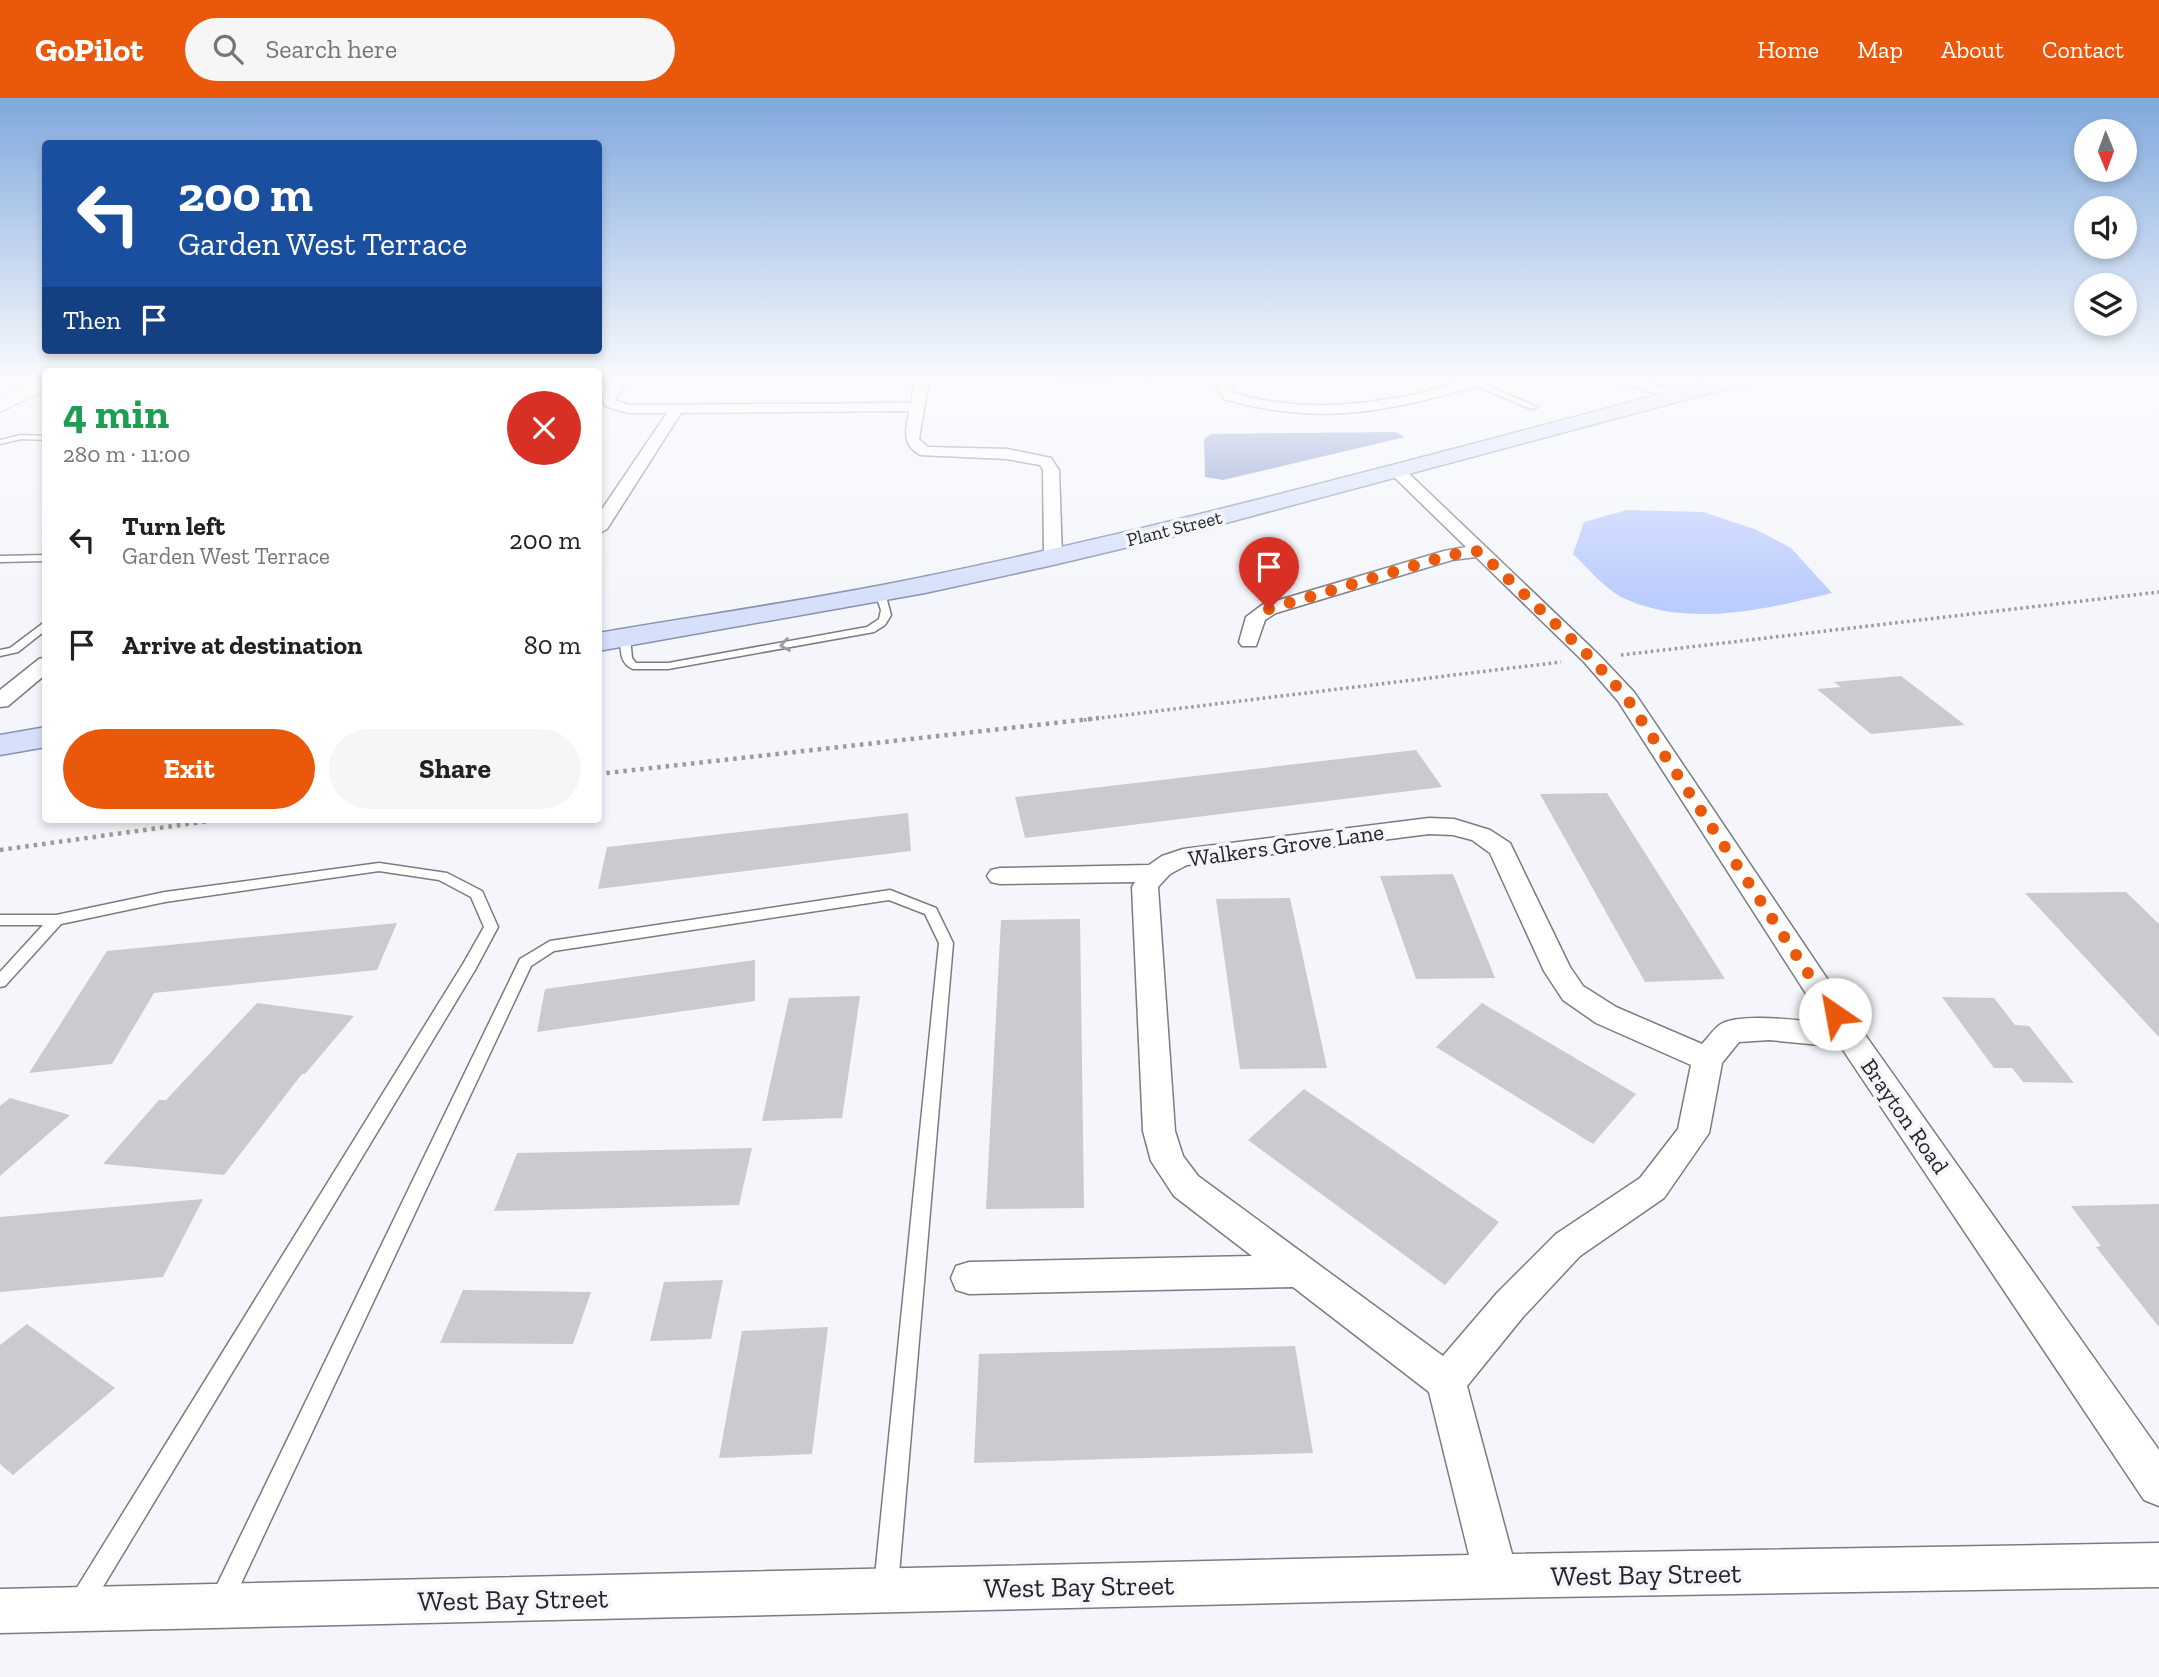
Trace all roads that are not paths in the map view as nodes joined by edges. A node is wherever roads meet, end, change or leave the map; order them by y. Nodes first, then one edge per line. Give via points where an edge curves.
1 (648, 453) edge
2 (953, 453) edge
3 (1457, 453) edge
4 (1396, 470) junction
5 (602, 523) edge
6 (1479, 551) junction
7 (1052, 557) junction
8 (42, 558) edge
9 (0, 559) edge
10 (880, 593) junction
11 (42, 627) edge
12 (612, 639) edge
13 (1249, 642) dead end
14 (0, 653) edge
15 (42, 666) edge
16 (0, 701) edge
17 (42, 738) edge
18 (0, 745) edge
19 (1153, 873) junction
20 (1000, 876) dead end
21 (0, 920) edge
22 (56, 920) junction
23 (0, 982) edge
24 (1850, 1037) junction
25 (1707, 1059) junction
26 (1300, 1271) junction
27 (969, 1278) dead end
28 (1446, 1381) junction
29 (2159, 1485) edge
30 (2159, 1565) edge
31 (1496, 1576) junction
32 (885, 1591) junction
33 (219, 1606) junction
34 (77, 1609) junction
35 (0, 1611) edge

1 - 5 street
2 - 7 street via 1046,461 1051,470
3 - 4 main road, Plant Street
4 - 6 street, Brayton Road
4 - 7 main road, Plant Street
6 - 13 street via 1450,555 1269,609 1256,617
6 - 24 street, Brayton Road via 1626,697
7 - 10 main road, Plant Street
8 - 9 lane
10 - 12 main road, Plant Street
10 -> 12 lane via 888,613 881,625 668,666 633,666
11 - 14 lane via 14,650
15 - 16 street
17 - 18 main road
19 - 20 street
19 - 25 street, Walkers Grove Lane via 1182,857 1429,826 1481,835 1501,849 1558,971 1573,993 1606,1015
19 - 26 street via 1145,887 1145,899 1159,1131 1168,1161 1186,1186
21 - 22 lane
22 - 23 lane
22 - 34 lane via 166,897 379,867 442,876 477,894 491,927
24 - 25 street via 1769,1028 1731,1032
24 - 29 street, Brayton Road
25 - 28 street via 1693,1133 1652,1188 1567,1245
26 - 27 street
26 - 28 street
28 - 31 street
30 - 31 street, West Bay Street
31 - 32 street, West Bay Street
32 - 33 street, West Bay Street
32 - 33 lane via 946,943 931,911 890,895 550,946 525,963
33 - 34 street, West Bay Street
34 - 35 street, West Bay Street

